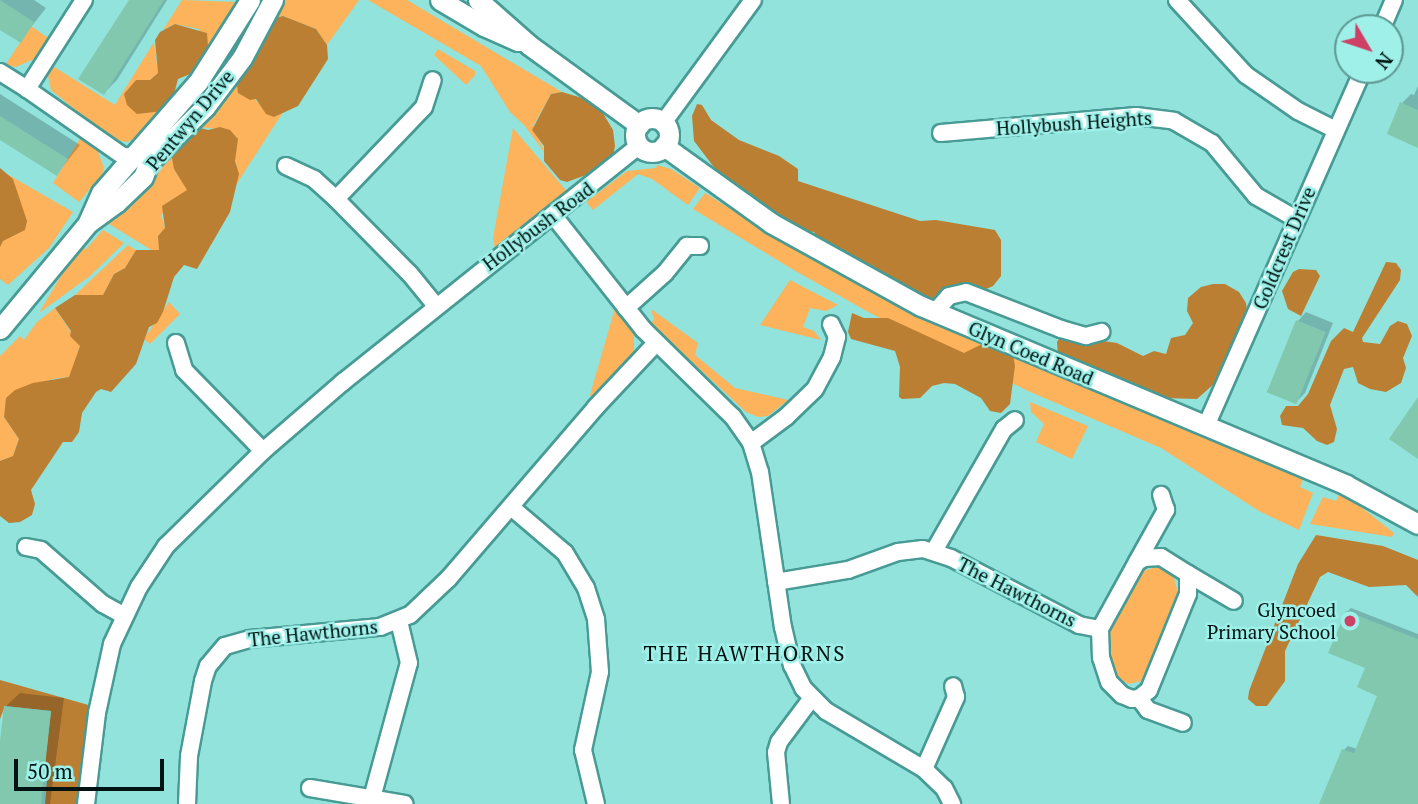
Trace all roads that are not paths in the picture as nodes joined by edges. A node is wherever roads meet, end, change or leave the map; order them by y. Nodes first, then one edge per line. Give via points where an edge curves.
1 (84, 0) edge
2 (250, 0) edge
3 (273, 0) edge
4 (440, 0) edge
5 (478, 0) edge
6 (753, 0) edge
7 (1177, 0) edge
8 (529, 45) junction
9 (0, 72) edge
10 (433, 80) dead end
11 (1357, 84) edge
12 (26, 89) junction
13 (663, 123) junction
14 (639, 125) junction
15 (1336, 130) junction
16 (941, 133) dead end
17 (639, 146) junction
18 (664, 146) junction
19 (140, 159) junction
20 (286, 166) dead end
21 (336, 199) junction
22 (553, 215) junction
23 (1296, 219) junction
24 (700, 246) dead end
25 (436, 306) junction
26 (626, 308) junction
27 (935, 312) junction
28 (831, 324) dead end
29 (0, 329) edge
30 (1101, 332) dead end
31 (176, 343) dead end
32 (656, 343) junction
33 (1016, 420) dead end
34 (1206, 426) junction
35 (751, 443) junction
36 (264, 452) junction
37 (1161, 495) dead end
38 (511, 507) junction
39 (1418, 524) edge
40 (26, 547) dead end
41 (934, 551) junction
42 (1138, 562) junction
43 (1188, 574) junction
44 (776, 582) junction
45 (1234, 601) dead end
46 (125, 616) junction
47 (399, 621) junction
48 (1100, 629) junction
49 (953, 685) dead end
50 (1139, 698) junction
51 (811, 699) junction
52 (1183, 723) dead end
53 (924, 769) junction
54 (310, 788) dead end
55 (372, 798) junction
56 (86, 804) edge
57 (187, 804) edge
58 (405, 804) edge
59 (596, 804) edge
60 (781, 804) edge
61 (952, 804) edge

1 - 12 street
2 - 19 street, Pentwyn Drive via 198,82
3 - 19 street, Pentwyn Drive via 224,84 205,107
4 - 8 street
5 - 8 street
6 - 13 street
7 - 15 street via 1246,75 1298,111
8 - 14 street
9 - 12 street
10 - 21 street via 424,107
11 - 15 street, Goldcrest Drive
12 - 19 street via 123,156
13 - 14 street via 653,118
13 - 18 street via 668,136
14 - 17 street via 635,135
15 - 23 street, Goldcrest Drive
16 - 23 street, Hollybush Heights via 1136,116 1174,121 1212,143 1256,196
17 - 18 street via 649,152
17 - 22 street, Hollybush Road
18 - 27 street, Glyn Coed Road via 771,223
19 - 29 street, Pentwyn Drive via 101,193 88,223
20 - 21 street via 314,180
21 - 25 street
22 - 25 street, Hollybush Road
22 - 26 street
23 - 34 street, Goldcrest Drive
24 - 26 street via 687,246
25 - 36 street, Hollybush Road
26 - 32 street
27 - 30 street via 949,296 966,292 1061,329 1086,336
27 - 34 street, Glyn Coed Road
28 - 35 street via 837,337 815,389
31 - 36 street via 184,370
32 - 35 street via 733,417
32 - 38 street, The Hawthorns
33 - 41 street, The Hawthorns via 1004,429
34 - 39 street, Glyn Coed Road via 1346,485
35 - 44 street via 760,472
36 - 46 street, Hollybush Road via 166,546
37 - 42 street, The Hawthorns via 1166,510
38 - 47 street, The Hawthorns via 431,596
38 - 59 street via 565,553 586,588 596,619 600,672 583,750
40 - 46 street via 41,550 103,604
41 - 44 street, The Hawthorns via 906,551 848,570
41 - 48 street, The Hawthorns via 1079,625
42 - 43 street via 1161,557
42 - 48 street, The Hawthorns
43 - 45 street
43 - 50 street via 1188,594 1149,690
44 - 51 street via 792,665
46 - 56 street, Hollybush Road via 106,668
47 - 55 street, The Hawthorns via 410,663
47 - 57 street, The Hawthorns via 225,646 208,666 203,681 189,756
48 - 50 street, The Hawthorns via 1101,658 1109,682 1122,695
49 - 53 street via 956,697
50 - 52 street, The Hawthorns via 1148,710
51 - 53 street
51 - 60 street via 776,752
53 - 61 street via 944,788
54 - 55 street
55 - 58 street

